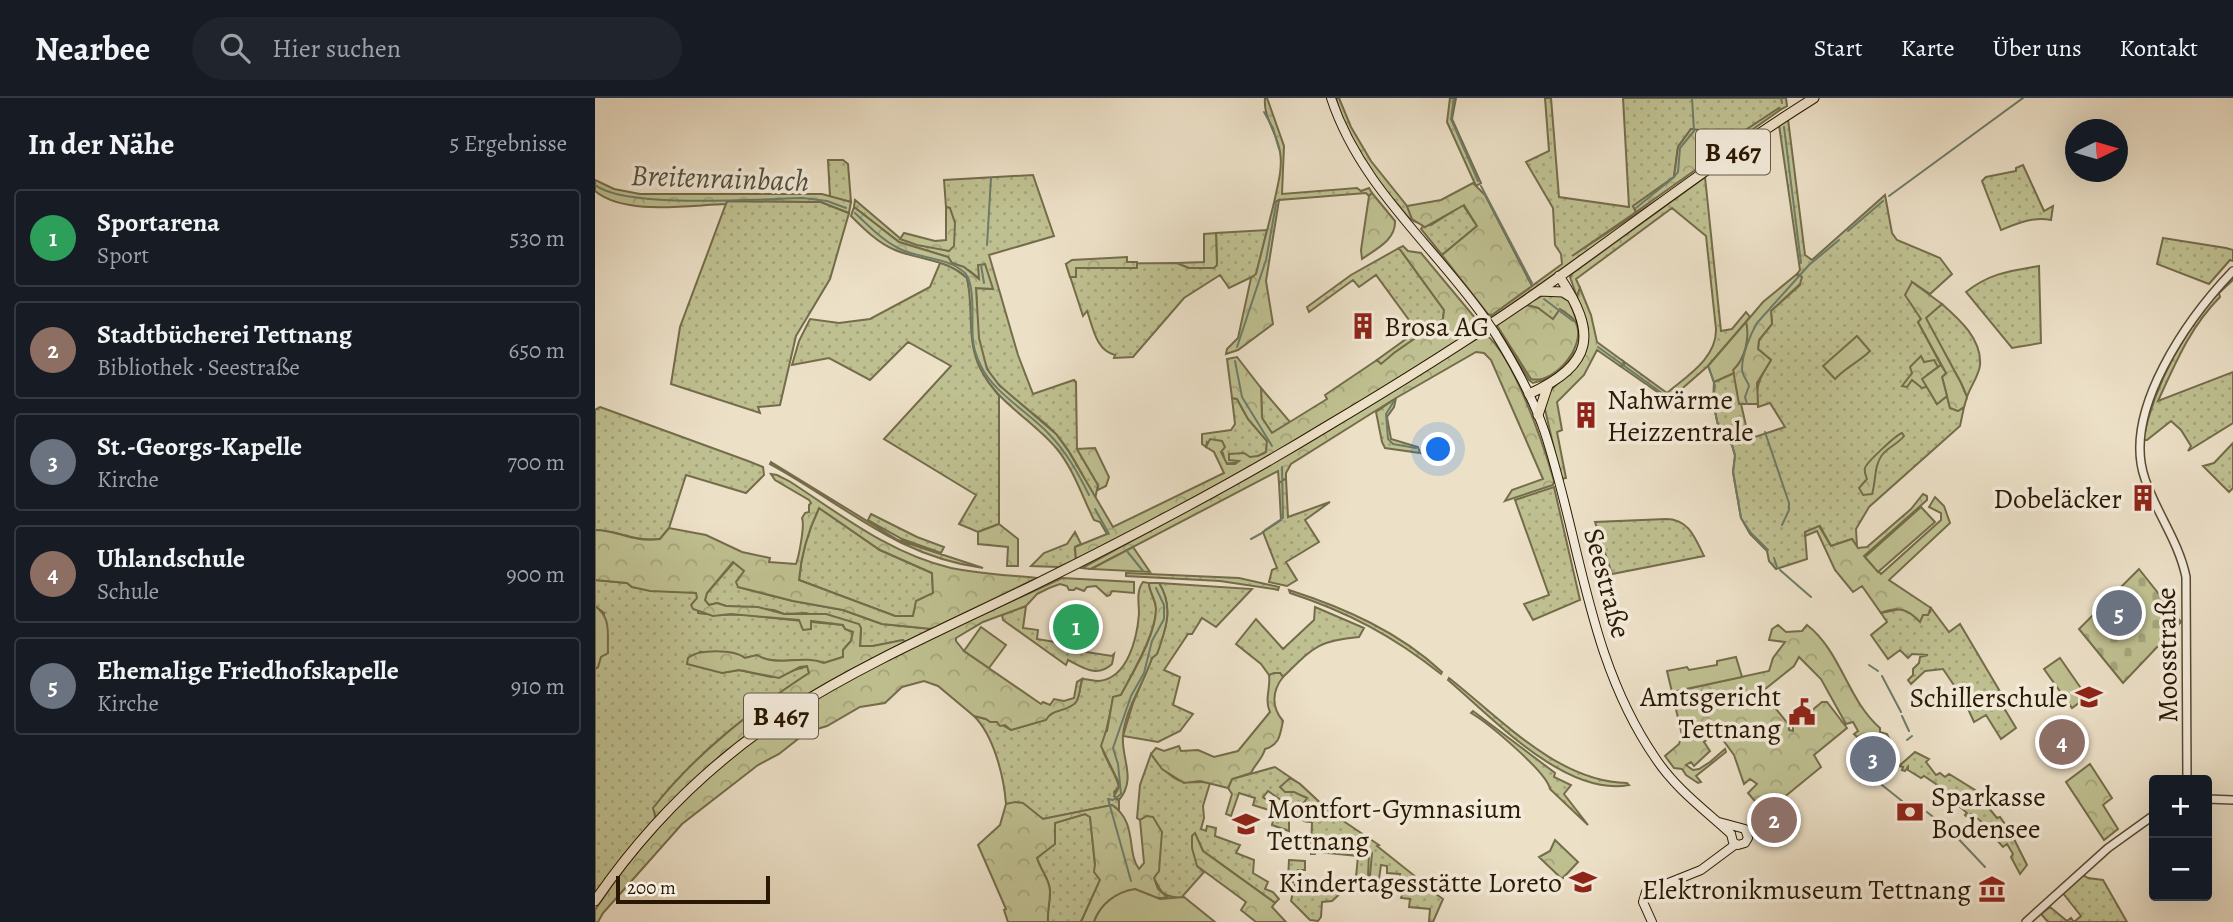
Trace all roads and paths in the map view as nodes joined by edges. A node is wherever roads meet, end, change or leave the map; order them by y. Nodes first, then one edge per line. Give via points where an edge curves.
1 (1331, 98) edge
2 (1814, 98) edge
3 (2233, 271) edge
4 (1559, 276) junction
5 (1539, 291) junction
6 (1573, 298) junction
7 (1548, 385) junction
8 (1529, 394) junction
9 (1538, 415) junction
10 (2187, 775) edge
11 (2212, 799) edge
12 (2233, 800) edge
13 (2149, 819) edge
14 (595, 901) edge
15 (1652, 922) edge
16 (2026, 922) edge

1 - 8 main road, Seestraße, bridge via 1372,180 1495,333
2 - 4 main road, B 467
3 - 10 street, Moosstraße via 2173,348 2154,390 2140,444 2144,478 2186,577
4 - 5 main road, B 467
4 - 6 main road
5 - 6 main road via 1563,292
5 - 14 main road, B 467 via 1411,375 1237,479 801,703 713,768 661,817
6 - 7 main road via 1583,322 1583,345 1573,366
7 - 8 main road
7 - 9 main road
8 - 9 main road, Seestraße
9 - 15 main road, Seestraße via 1593,621 1617,687 1663,769 1734,837 1726,852 1701,870 1649,889 1643,899
11 - 12 street
13 - 16 street via 2108,848

